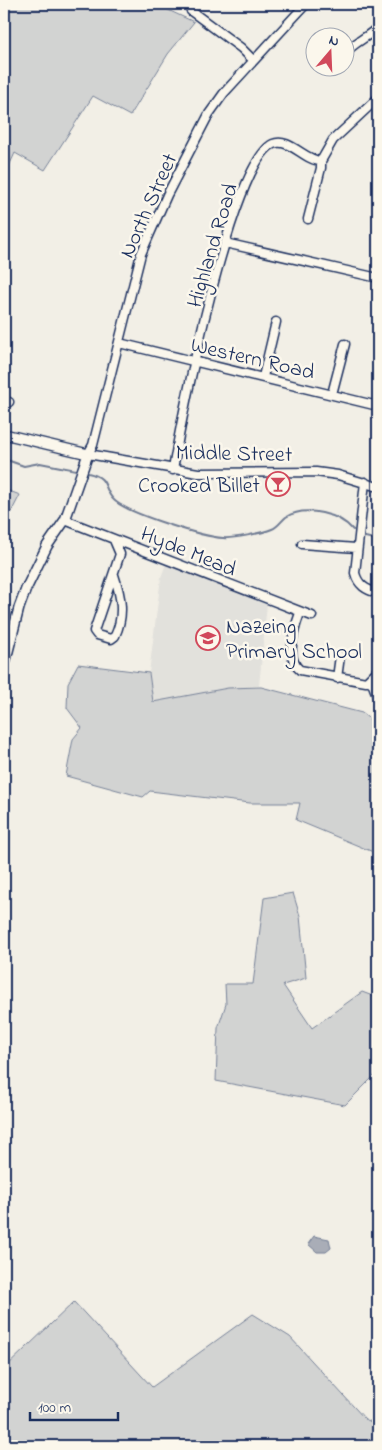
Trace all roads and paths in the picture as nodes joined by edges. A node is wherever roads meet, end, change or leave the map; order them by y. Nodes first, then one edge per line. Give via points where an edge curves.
1 (306, 4) edge
2 (191, 12) dead end
3 (378, 27) edge
4 (354, 45) edge
5 (253, 60) junction
6 (378, 98) edge
7 (321, 161) junction
8 (308, 219) dead end
9 (225, 243) junction
10 (378, 278) edge
11 (276, 322) dead end
12 (119, 343) junction
13 (345, 344) dead end
14 (196, 362) junction
15 (263, 377) junction
16 (332, 394) junction
17 (378, 406) edge
18 (4, 434) edge
19 (88, 454) junction
20 (173, 470) junction
21 (365, 482) junction
22 (378, 486) edge
23 (65, 520) junction
24 (114, 540) junction
25 (302, 544) dead end
26 (134, 548) junction
27 (356, 548) junction
28 (120, 554) junction
29 (114, 575) junction
30 (378, 592) edge
31 (300, 613) junction
32 (312, 616) dead end
33 (340, 656) dead end
34 (4, 667) edge
35 (378, 670) edge
36 (337, 678) junction
37 (371, 680) junction
38 (378, 698) edge

1 - 5 street, North Street
2 - 5 street
3 - 4 street via 366,39
5 - 12 street, North Street via 209,114 167,195 141,254
6 - 7 street via 333,140
7 - 8 street
7 - 9 street, Highland Road via 312,160 282,143 275,143 262,152 231,220
9 - 10 street
9 - 14 street, Highland Road
11 - 15 street
12 - 14 street, Western Road
12 - 19 street, North Street via 94,445
13 - 16 street
14 - 15 street, Western Road
14 - 20 street, Highland Road
15 - 16 street, Western Road
16 - 17 street, Western Road
18 - 19 main road
19 - 20 street, Middle Street
19 - 23 main road
20 - 21 street, Middle Street via 214,473 308,471
21 - 22 street, Middle Street
21 - 27 street
23 - 24 street, Hyde Mead
23 - 34 main road via 47,546 26,589
24 - 26 street, Hyde Mead
24 - 28 street
25 - 27 street
26 - 28 street
26 - 31 street, Hyde Mead
27 - 30 street via 357,579 366,589
28 - 29 street
29 - 29 street via 94,631 106,638 115,636 121,620 121,602
31 - 32 street, Hyde Mead
31 - 36 street via 294,635 294,665 300,670
33 - 36 street
35 - 37 street
36 - 37 street via 359,682
37 - 38 street

